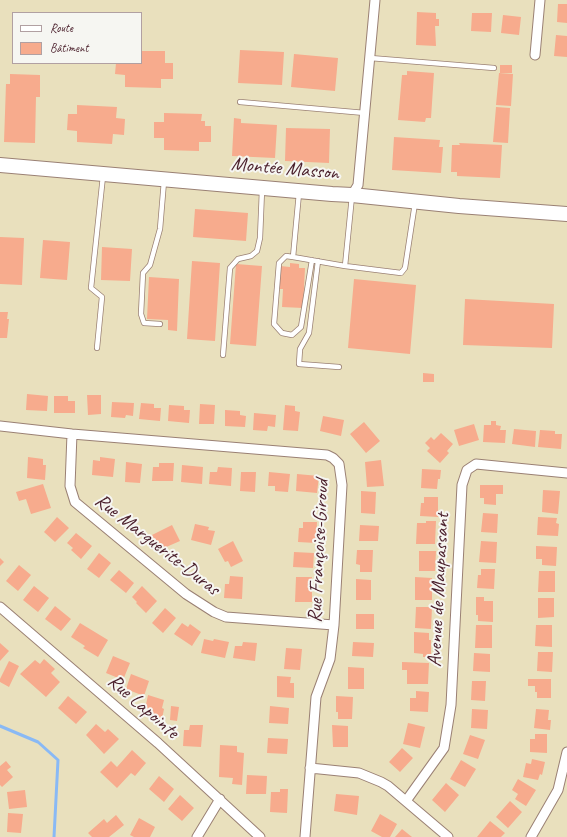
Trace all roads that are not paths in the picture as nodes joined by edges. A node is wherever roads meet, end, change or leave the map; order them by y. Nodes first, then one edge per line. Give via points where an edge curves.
1 (375, 0) edge
2 (537, 0) edge
3 (540, 0) edge
4 (536, 54) dead end
5 (370, 58) junction
6 (494, 68) dead end
7 (240, 102) dead end
8 (365, 113) junction
9 (0, 166) edge
10 (103, 174) junction
11 (164, 179) junction
12 (262, 188) junction
13 (299, 191) junction
14 (352, 194) junction
15 (416, 201) junction
16 (567, 214) edge
17 (293, 257) junction
18 (315, 261) junction
19 (345, 266) junction
20 (160, 324) dead end
21 (97, 348) dead end
22 (223, 355) dead end
23 (339, 367) dead end
24 (0, 426) edge
25 (72, 434) junction
26 (567, 473) edge
27 (0, 607) edge
28 (334, 625) junction
29 (567, 752) edge
30 (310, 768) junction
31 (220, 799) junction
32 (406, 801) junction
33 (197, 837) edge
34 (260, 837) edge
35 (305, 837) edge
36 (448, 837) edge
37 (531, 837) edge

1 - 5 street
2 - 3 street
3 - 4 street
5 - 6 lane
5 - 8 street
7 - 8 lane
8 - 14 street via 358,184
9 - 10 main road, Montée Masson
10 - 11 main road, Montée Masson
10 - 21 lane via 92,288 102,297
11 - 12 main road, Montée Masson
11 - 20 lane via 160,229 150,265 143,274 141,314 144,323
12 - 13 main road, Montée Masson
12 - 22 lane via 257,251 251,256 238,259 230,268
13 - 14 main road, Montée Masson
13 - 17 lane
14 - 15 main road, Montée Masson
14 - 19 lane
15 - 16 main road, Montée Masson
15 - 19 lane via 405,268 401,273
17 - 18 lane
17 - 18 lane via 286,256 279,262 274,324 282,334 292,335 301,327
18 - 19 lane
18 - 23 lane via 309,333 300,349 299,364
24 - 25 street, Rue Françoise-Giroud
25 - 28 street, Rue Marguerite-Duras via 70,486 75,502 186,594 226,617
25 - 28 street, Rue Françoise-Giroud via 327,455 333,458 339,464 342,485
26 - 32 street, Avenue de Maupassant via 476,464 467,470 462,484 451,705 444,748
27 - 31 street, Rue Lapointe
28 - 30 street, Rue Françoise-Giroud via 330,659 316,697
29 - 37 street via 558,790
30 - 32 street via 358,773 387,786
30 - 35 street, Rue Françoise-Giroud
31 - 33 street
31 - 34 street, Rue Lapointe
32 - 36 street

